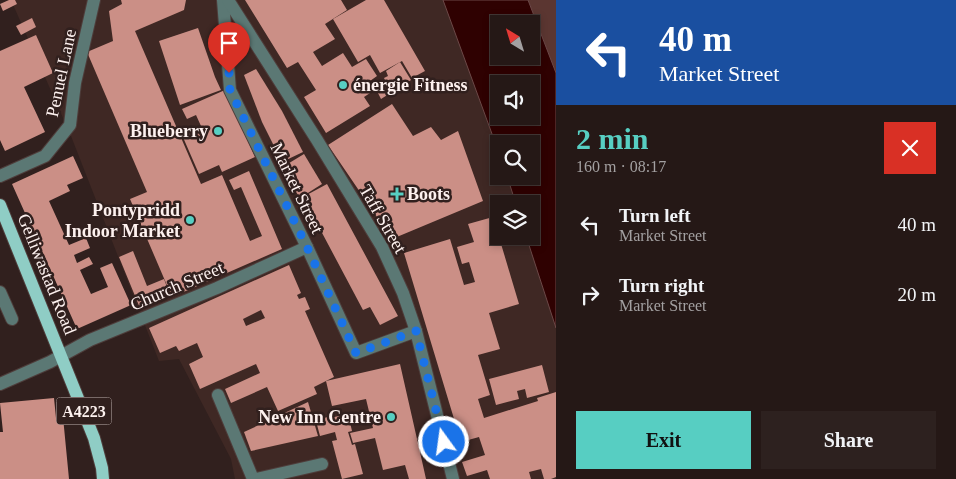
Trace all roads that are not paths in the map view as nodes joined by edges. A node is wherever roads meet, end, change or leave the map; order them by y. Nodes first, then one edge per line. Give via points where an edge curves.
1 (94, 0) edge
2 (223, 0) edge
3 (228, 0) edge
4 (0, 176) edge
5 (0, 206) edge
6 (307, 247) junction
7 (0, 292) edge
8 (12, 319) dead end
9 (416, 331) junction
10 (61, 356) junction
11 (0, 384) edge
12 (218, 395) dead end
13 (322, 464) dead end
14 (102, 479) edge
15 (255, 479) edge
16 (453, 479) edge

1 - 4 street, Penuel Lane via 70,125 45,156
2 - 6 street, Market Street via 230,90
3 - 9 street, Taff Street via 382,246
5 - 10 main road, Gelliwastad Road / A4223
6 - 9 street, Market Street via 356,353
6 - 10 street, Church Street via 90,340
7 - 8 street
9 - 16 street, Taff Street
10 - 11 street, Church Street
10 - 14 main road, A4223 via 94,438
12 - 15 street
13 - 15 street

